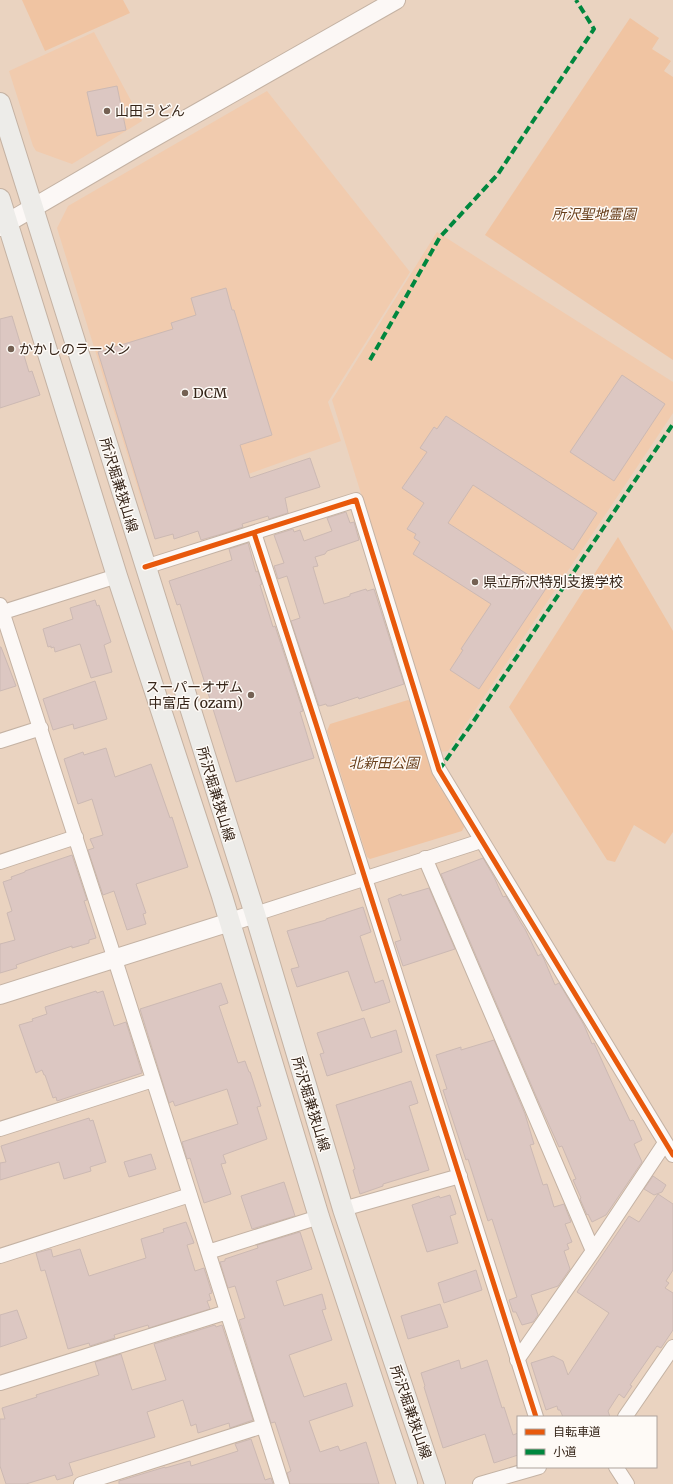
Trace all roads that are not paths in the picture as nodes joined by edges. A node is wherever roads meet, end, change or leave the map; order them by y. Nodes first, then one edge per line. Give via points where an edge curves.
1 (396, 0) edge
2 (0, 103) edge
3 (0, 199) edge
4 (33, 207) junction
5 (4, 225) edge
6 (254, 533) junction
7 (145, 567) junction
8 (117, 576) junction
9 (1, 610) edge
10 (40, 728) junction
11 (0, 741) edge
12 (76, 837) junction
13 (481, 840) junction
14 (425, 858) junction
15 (0, 862) edge
16 (365, 878) junction
17 (254, 914) junction
18 (229, 922) junction
19 (115, 959) junction
20 (0, 995) edge
21 (153, 1080) junction
22 (0, 1129) edge
23 (669, 1149) edge
24 (460, 1176) junction
25 (190, 1195) junction
26 (343, 1209) junction
27 (319, 1217) junction
28 (593, 1251) junction
29 (208, 1252) junction
30 (0, 1256) edge
31 (227, 1312) junction
32 (673, 1347) edge
33 (517, 1360) junction
34 (0, 1383) edge
35 (536, 1416) edge
36 (626, 1416) edge
37 (263, 1426) junction
38 (536, 1468) edge
39 (617, 1468) edge
40 (81, 1484) edge
41 (282, 1484) edge
42 (407, 1484) edge
43 (435, 1484) edge
44 (480, 1484) edge
45 (627, 1484) edge

1 - 4 street
2 - 4 main road, 所沢堀兼狭山線
3 - 5 main road, 所沢堀兼狭山線
4 - 5 street
4 - 7 main road, 所沢堀兼狭山線
5 - 8 main road, 所沢堀兼狭山線
6 - 7 street
6 - 13 street via 356,500 439,770
6 - 16 street
7 - 17 main road, 所沢堀兼狭山線
8 - 9 street
8 - 18 main road, 所沢堀兼狭山線
9 - 10 street
10 - 11 street
10 - 12 street
12 - 15 street
12 - 19 street
13 - 14 street
13 - 23 street
14 - 16 street
14 - 28 street
16 - 17 street
16 - 24 street
17 - 18 street
17 - 26 main road, 所沢堀兼狭山線
18 - 19 street
18 - 27 main road, 所沢堀兼狭山線
19 - 20 street
19 - 21 street
21 - 22 street
21 - 25 street
23 - 28 street
24 - 26 street
24 - 33 street
25 - 29 street
25 - 30 street
26 - 43 main road, 所沢堀兼狭山線
27 - 29 street
27 - 42 main road, 所沢堀兼狭山線
28 - 33 street
29 - 31 street
31 - 34 street
31 - 37 street
32 - 36 street
33 - 35 street
37 - 40 street
37 - 41 street
38 - 44 street
39 - 45 street

